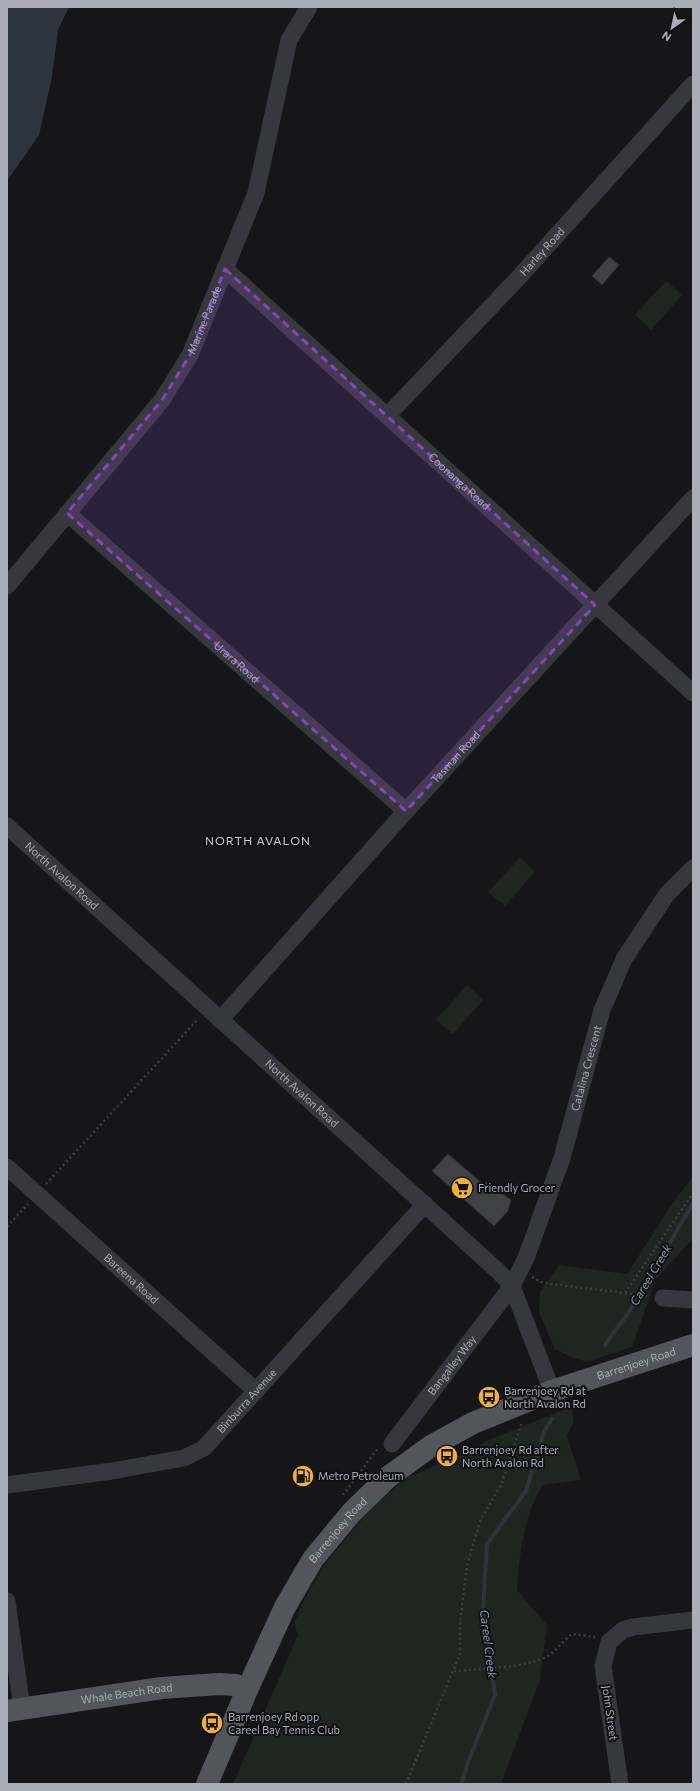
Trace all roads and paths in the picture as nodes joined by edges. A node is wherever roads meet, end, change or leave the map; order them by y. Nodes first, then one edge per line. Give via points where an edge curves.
1 (310, 7) edge
2 (693, 84) edge
3 (225, 269) junction
4 (387, 416) junction
5 (693, 498) edge
6 (68, 513) junction
7 (7, 586) edge
8 (595, 605) junction
9 (693, 693) edge
10 (406, 811) junction
11 (7, 826) edge
12 (693, 868) edge
13 (208, 1008) junction
14 (220, 1020) junction
15 (7, 1167) edge
16 (693, 1193) edge
17 (37, 1194) junction
18 (425, 1204) junction
19 (7, 1227) edge
20 (520, 1271) junction
21 (512, 1286) junction
22 (625, 1293) junction
23 (656, 1297) joint
24 (693, 1300) edge
25 (693, 1345) edge
26 (256, 1391) junction
27 (552, 1392) junction
28 (527, 1419) dead end
29 (387, 1444) joint
30 (7, 1485) edge
31 (340, 1498) dead end
32 (7, 1601) edge
33 (693, 1620) edge
34 (611, 1641) junction
35 (454, 1671) junction
36 (247, 1690) junction
37 (12, 1712) edge
38 (7, 1725) edge
39 (207, 1784) edge
40 (406, 1784) edge
41 (620, 1784) edge

1 - 3 street, Marine Parade via 289,40 256,192
2 - 4 street, Harley Road via 520,276
3 - 4 street, Coonanga Road
3 - 6 street, Marine Parade via 190,355 162,400
4 - 8 street, Coonanga Road
5 - 8 street, Tasman Road
6 - 7 street, Marine Parade
6 - 10 street, Urara Road
8 - 9 street, Coonanga Road
8 - 10 street, Tasman Road
10 - 14 street, Tasman Road
11 - 13 street, North Avalon Road
12 - 20 street, Catalina Crescent via 667,894 624,959 602,1010 562,1158
13 - 14 street, North Avalon Road
13 - 17 path
14 - 18 street, North Avalon Road
15 - 17 street, Bareena Road
16 - 22 path
17 - 19 path
17 - 26 street, Bareena Road
18 - 21 street, North Avalon Road
18 - 26 street, Binburra Avenue
20 - 21 street, Catalina Crescent
20 - 22 path via 543,1283
21 - 27 street, North Avalon Road
21 - 29 street, Bangalley Way
22 - 23 path
23 - 24 street
25 - 27 main road, Barrenjoey Road
26 - 30 street, Binburra Avenue via 204,1448 184,1458
27 - 36 main road, Barrenjoey Road via 473,1423 431,1446 387,1478 352,1512 313,1560 285,1607
28 - 35 path via 522,1422 502,1483 480,1521 469,1559 460,1622 460,1654
29 - 31 path
32 - 37 street
33 - 34 street via 633,1627 623,1630
34 - 35 path via 572,1634 546,1656 534,1661
34 - 41 street, John Street via 603,1666
35 - 40 path
36 - 37 main road, Whale Beach Road via 231,1684 162,1688
36 - 39 main road, Barrenjoey Road
37 - 38 street

